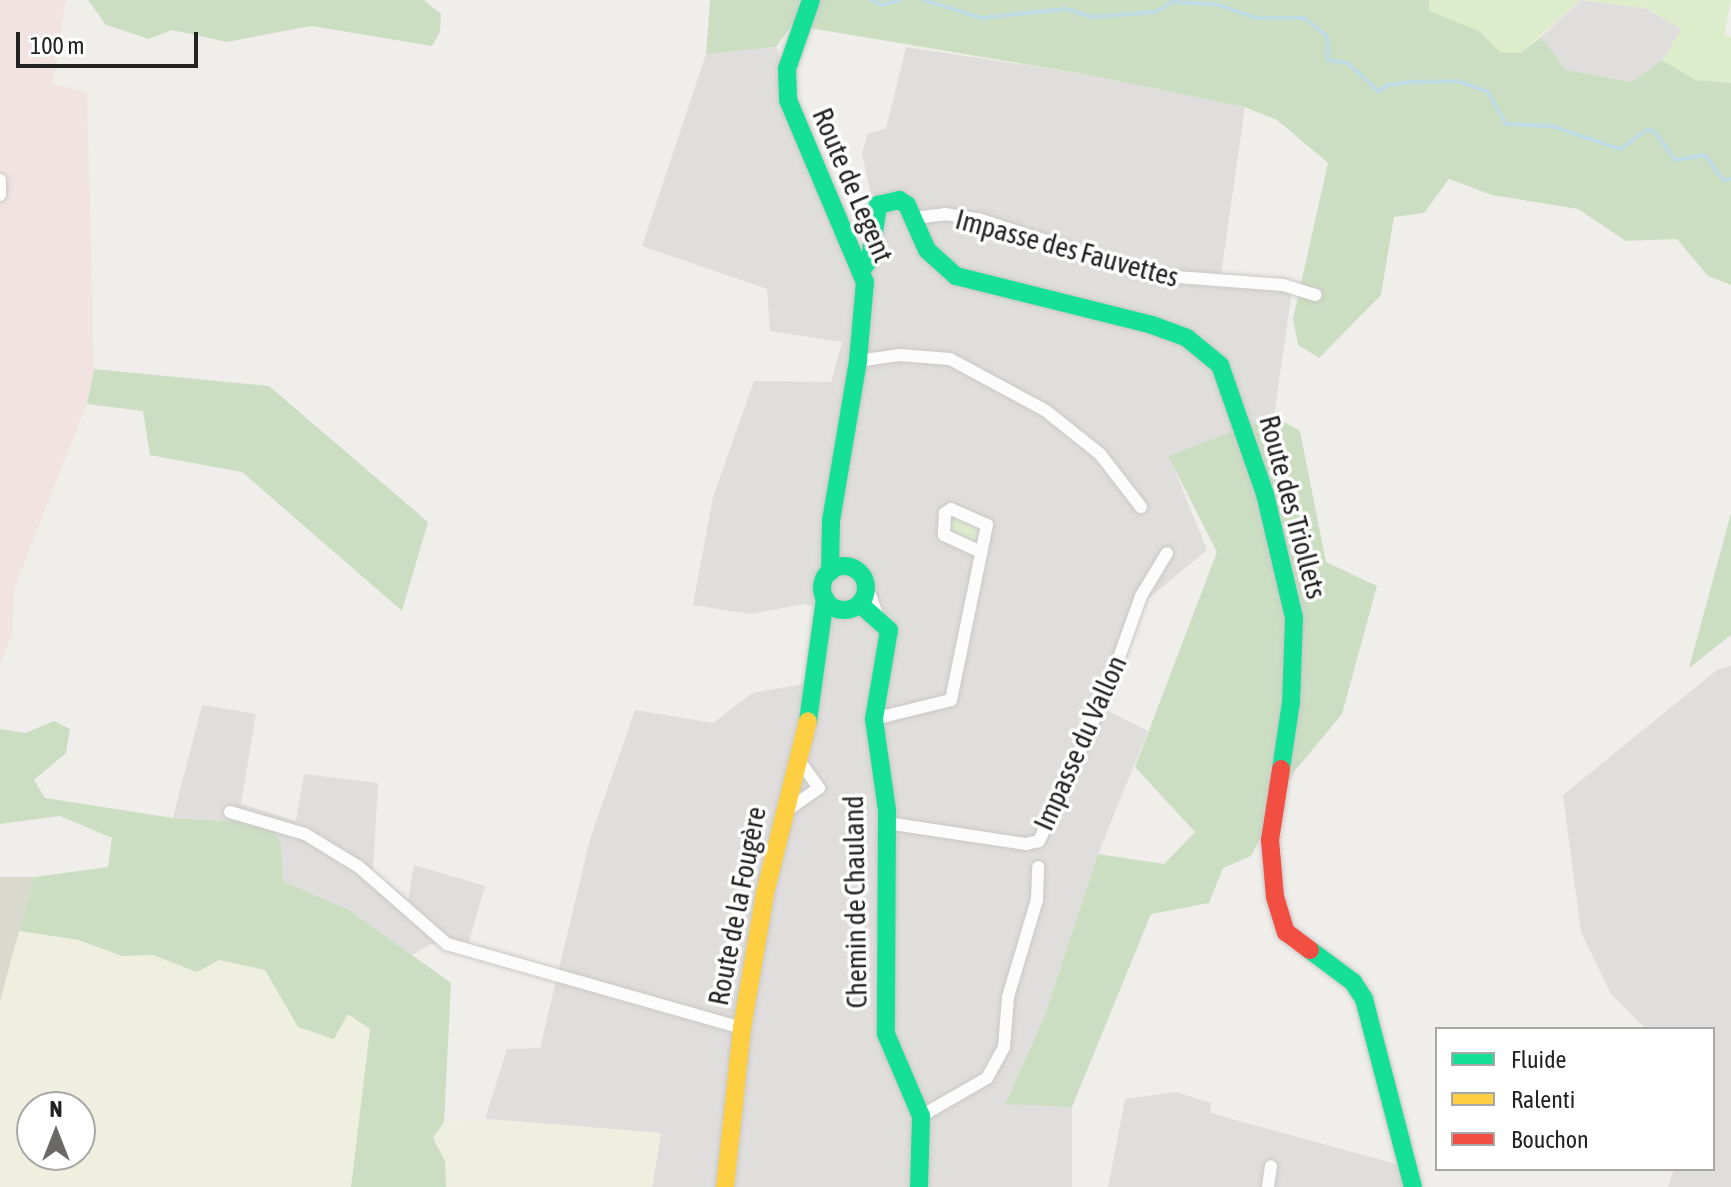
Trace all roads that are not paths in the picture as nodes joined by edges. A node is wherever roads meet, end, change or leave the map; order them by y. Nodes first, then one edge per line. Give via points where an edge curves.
1 (811, 0) edge
2 (0, 180) edge
3 (0, 195) edge
4 (914, 218) junction
5 (862, 269) junction
6 (1315, 295) dead end
7 (858, 361) junction
8 (1141, 507) dead end
9 (833, 538) junction
10 (981, 552) dead end
11 (1167, 553) dead end
12 (852, 568) junction
13 (830, 572) junction
14 (825, 598) junction
15 (856, 601) junction
16 (824, 639) junction
17 (874, 719) junction
18 (796, 757) junction
19 (230, 812) dead end
20 (783, 813) junction
21 (887, 823) junction
22 (1038, 867) dead end
23 (742, 1028) junction
24 (921, 1116) junction
25 (1271, 1166) dead end
26 (725, 1187) edge
27 (919, 1187) edge
28 (1268, 1187) edge
29 (1413, 1187) edge

1 - 5 street, Route de Legent via 787,69 788,100
2 - 3 street
4 - 5 street via 899,200 878,205 870,259
4 - 6 street, Impasse des Fauvettes via 945,214 978,219 1151,275 1283,285
4 - 29 street, Route des Triollets via 927,250 956,276 1173,332 1209,352 1227,377 1265,494 1294,618 1291,702 1270,840 1275,897 1286,932 1353,982 1364,999
5 - 7 street, Route de Legent
7 - 8 street via 899,355 950,359 1046,411 1100,454
7 - 9 street, Route de Legent via 831,520
9 - 12 street
9 - 13 street, Route de Legent
10 - 17 street via 951,700
11 - 21 street, Impasse du Vallon via 1141,596 1107,691 1039,841 1026,844
12 - 13 street
12 - 15 street
13 - 14 street, Route de Legent via 823,584
14 - 15 street, Chemin de Chauland
14 - 16 street, Route de la Fougère
15 - 16 street, Route de la Fougère
15 - 17 street, Chemin de Chauland via 877,614 890,640
16 - 18 street, Route de la Fougère
17 - 21 street, Chemin de Chauland
18 - 20 street, Route de la Fougère
18 - 20 street via 819,788
19 - 23 street via 305,834 359,867 447,944 488,960 592,982
20 - 23 street, Route de la Fougère
21 - 24 street, Chemin de Chauland via 886,1034
22 - 24 street via 1037,900 1008,997 1004,1047 987,1078
23 - 26 street, Route de la Fougère
24 - 27 street, Chemin de Chauland
25 - 28 street

